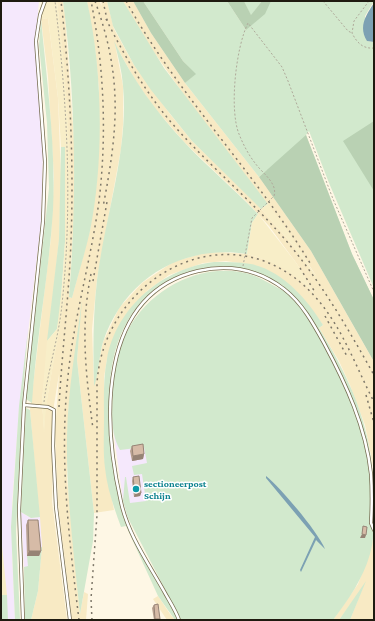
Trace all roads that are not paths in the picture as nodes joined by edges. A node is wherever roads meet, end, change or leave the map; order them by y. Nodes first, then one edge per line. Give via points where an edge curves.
1 (45, 1) edge
2 (24, 405) junction
3 (374, 530) edge
4 (23, 620) edge
5 (70, 620) edge
6 (179, 620) edge

1 - 2 lane via 36,41 45,162 43,221
2 - 4 lane via 19,510
2 - 5 lane via 54,410 56,507
3 - 6 lane via 371,476 355,408 338,369 309,317 294,298 260,275 242,270 213,268 191,273 169,283 151,296 134,315 122,335 112,374 110,427 123,509 137,543

